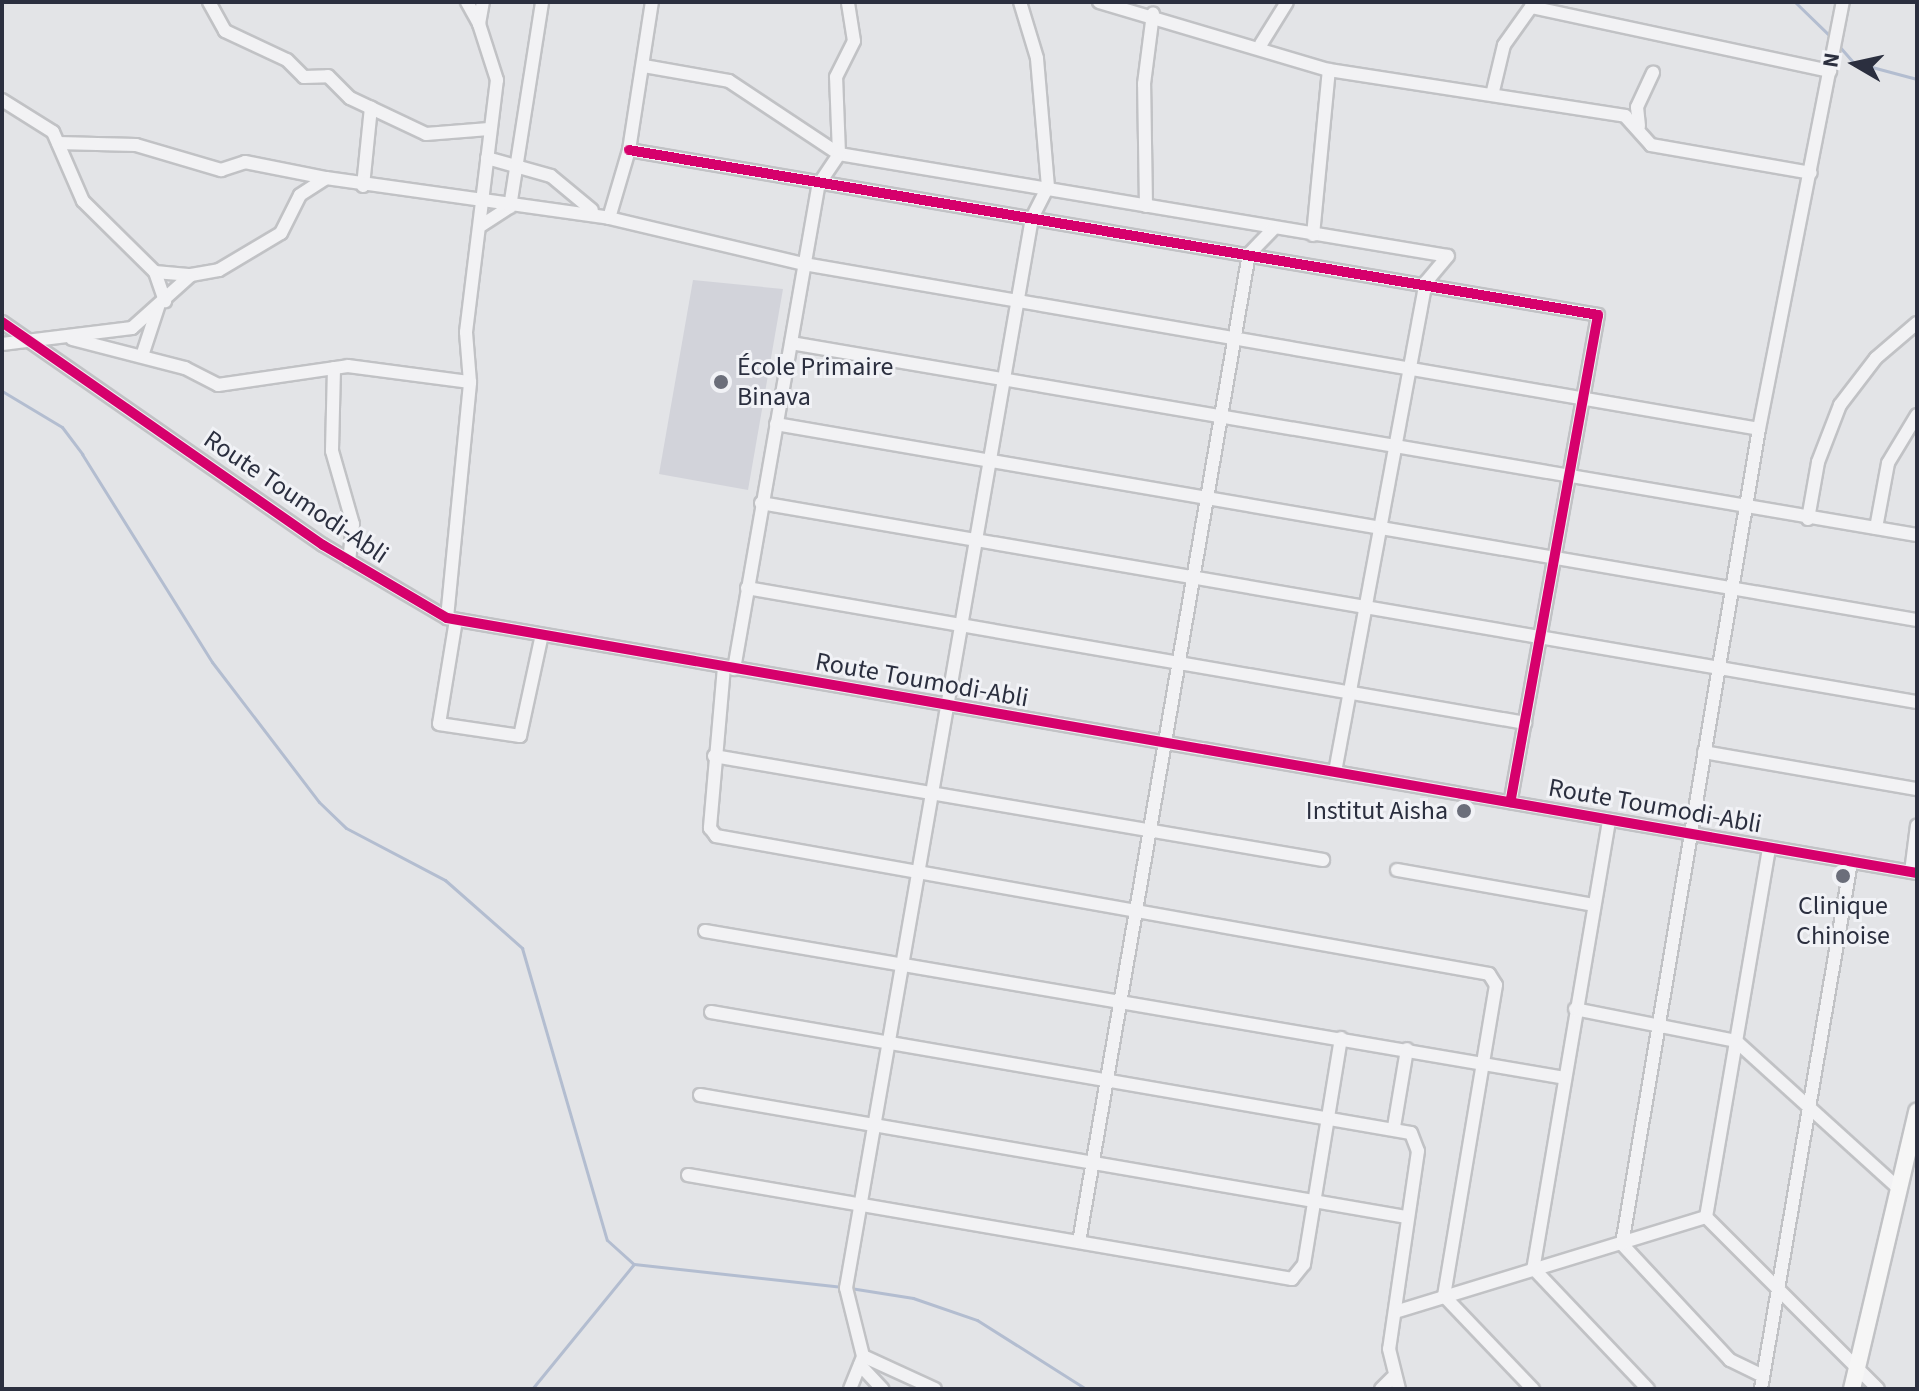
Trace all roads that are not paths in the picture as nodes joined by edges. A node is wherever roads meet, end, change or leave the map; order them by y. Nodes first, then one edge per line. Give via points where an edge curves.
1 (209, 2) edge
2 (467, 2) edge
3 (483, 2) edge
4 (542, 2) edge
5 (652, 2) edge
6 (848, 2) edge
7 (1020, 2) edge
8 (1099, 2) edge
9 (1172, 2) edge
10 (1287, 2) edge
11 (1843, 2) edge
12 (1153, 14) junction
13 (1168, 18) junction
14 (479, 24) junction
15 (1261, 44) junction
16 (644, 66) junction
17 (1329, 70) junction
18 (1830, 71) junction
19 (1653, 73) dead end
20 (1493, 91) junction
21 (2, 100) edge
22 (371, 107) junction
23 (1639, 126) junction
24 (489, 129) junction
25 (58, 143) junction
26 (629, 150) junction
27 (839, 154) junction
28 (487, 158) junction
29 (514, 168) junction
30 (1811, 173) junction
31 (326, 178) junction
32 (819, 184) junction
33 (363, 186) junction
34 (1048, 187) junction
35 (485, 204) junction
36 (1146, 206) junction
37 (510, 207) junction
38 (595, 211) junction
39 (609, 218) junction
40 (1032, 218) junction
41 (482, 225) junction
42 (1273, 229) junction
43 (1313, 235) junction
44 (1249, 254) junction
45 (804, 264) junction
46 (155, 272) junction
47 (191, 275) junction
48 (1426, 282) junction
49 (1018, 300) junction
50 (162, 304) junction
51 (2, 322) edge
52 (1917, 323) edge
53 (1235, 336) junction
54 (66, 338) junction
55 (30, 341) junction
56 (791, 343) junction
57 (2, 344) edge
58 (142, 356) junction
59 (1410, 365) junction
60 (334, 368) junction
61 (1005, 380) junction
62 (470, 382) junction
63 (1583, 398) junction
64 (1917, 415) edge
65 (1220, 419) junction
66 (776, 424) junction
67 (1759, 429) junction
68 (1395, 449) junction
69 (989, 465) junction
70 (1572, 478) junction
71 (1205, 500) junction
72 (761, 503) junction
73 (1748, 507) junction
74 (1808, 519) junction
75 (1380, 528) junction
76 (1876, 528) junction
77 (1917, 535) edge
78 (976, 543) junction
79 (1557, 557) junction
80 (349, 561) junction
81 (1191, 580) junction
82 (747, 588) junction
83 (1733, 588) junction
84 (1365, 611) junction
85 (452, 619) junction
86 (1917, 620) edge
87 (962, 625) junction
88 (541, 639) junction
89 (1540, 639) junction
90 (1177, 662) junction
91 (729, 668) junction
92 (1718, 671) junction
93 (1350, 691) junction
94 (1917, 702) edge
95 (947, 707) junction
96 (1525, 723) junction
97 (1162, 743) junction
98 (1704, 752) junction
99 (714, 756) junction
100 (1335, 772) junction
101 (1917, 789) edge
102 (933, 793) junction
103 (1510, 802) junction
104 (1609, 821) junction
105 (1917, 825) edge
106 (1148, 830) junction
107 (1688, 835) junction
108 (1769, 849) junction
109 (1323, 860) dead end
110 (1851, 862) junction
111 (1397, 870) dead end
112 (1914, 872) edge
113 (920, 873) junction
114 (1593, 905) junction
115 (1134, 910) junction
116 (705, 931) dead end
117 (905, 965) junction
118 (1119, 1001) junction
119 (1575, 1009) junction
120 (711, 1012) dead end
121 (1657, 1025) junction
122 (1341, 1038) junction
123 (892, 1041) junction
124 (1736, 1041) junction
125 (1407, 1049) junction
126 (1483, 1062) junction
127 (1106, 1077) junction
128 (1565, 1078) junction
129 (700, 1095) dead end
130 (1809, 1109) junction
131 (1917, 1112) edge
132 (1329, 1116) junction
133 (878, 1125) junction
134 (1394, 1127) junction
135 (1093, 1161) junction
136 (688, 1175) dead end
137 (1897, 1187) junction
138 (1316, 1199) junction
139 (864, 1204) junction
140 (1406, 1217) junction
141 (1706, 1217) junction
142 (1079, 1242) junction
143 (1622, 1244) junction
144 (1533, 1268) junction
145 (1779, 1290) junction
146 (1444, 1296) junction
147 (1395, 1312) junction
148 (862, 1361) junction
149 (1857, 1366) junction
150 (1396, 1383) edge
151 (1762, 1383) edge
152 (850, 1389) edge
153 (882, 1389) edge
154 (935, 1389) edge
155 (1381, 1389) edge
156 (1533, 1389) edge
157 (1648, 1389) edge
158 (1852, 1389) edge
159 (1878, 1389) edge

1 - 22 street via 225,31 287,60 304,77 328,76
2 - 14 street
3 - 14 street
4 - 29 street
5 - 16 street
6 - 27 street via 854,41 836,77
7 - 34 street via 1037,58
8 - 12 street
9 - 13 street
10 - 15 street
11 - 18 street
12 - 13 street
12 - 36 street via 1144,84
13 - 15 street
14 - 24 street via 497,66
15 - 17 street
16 - 26 street
16 - 27 street via 729,81
17 - 20 street
17 - 43 street
18 - 20 street via 1531,7 1504,45
18 - 30 street
19 - 23 street via 1637,107
20 - 23 street via 1625,116
21 - 25 street via 45,125
22 - 24 street via 426,134
22 - 33 street
23 - 30 street via 1651,145
24 - 28 street
25 - 31 street via 136,145 221,170 245,162
25 - 46 street via 83,201
26 - 32 street
26 - 39 street
27 - 32 street
27 - 34 street
28 - 29 street
28 - 35 street
29 - 37 street
29 - 38 street via 551,176
30 - 67 street
31 - 33 street
31 - 47 street via 300,195 281,233 219,270
32 - 40 street
32 - 45 street
33 - 35 street
34 - 36 street
34 - 40 street
35 - 37 street
35 - 41 street
36 - 42 street
37 - 38 street
37 - 41 street
38 - 39 street
39 - 45 street
40 - 44 street
40 - 49 street
41 - 62 street via 466,332
42 - 43 street
42 - 44 street
43 - 48 street via 1448,256
44 - 48 street
44 - 53 street
45 - 49 street
45 - 56 street
46 - 47 street
46 - 50 street
47 - 50 street
48 - 59 street
48 - 63 street via 1598,315
49 - 53 street
49 - 61 street
50 - 54 street via 132,328
50 - 58 street
51 - 55 street, Route Toumodi-Abli
52 - 74 street via 1876,358 1840,405 1818,462
53 - 59 street
53 - 65 street
54 - 55 street
54 - 58 street
55 - 57 street
55 - 80 street, Route Toumodi-Abli
56 - 61 street
56 - 66 street
58 - 60 street via 218,385
59 - 63 street
59 - 68 street
60 - 62 street
60 - 80 street via 332,451 353,524
61 - 65 street
61 - 69 street
62 - 85 street
63 - 67 street
63 - 70 street
64 - 76 street via 1888,463
65 - 68 street
65 - 71 street
66 - 69 street
66 - 72 street
67 - 73 street
68 - 70 street
68 - 75 street
69 - 71 street
69 - 78 street
70 - 73 street
70 - 79 street
71 - 75 street
71 - 81 street
72 - 78 street
72 - 82 street
73 - 74 street
73 - 83 street
74 - 76 street
75 - 79 street
75 - 84 street
76 - 77 street
78 - 81 street
78 - 87 street
79 - 83 street
79 - 89 street
80 - 85 street, Route Toumodi-Abli
81 - 84 street
81 - 90 street
82 - 87 street
82 - 91 street
83 - 86 street
83 - 92 street
84 - 89 street
84 - 93 street
85 - 88 street, Route Toumodi-Abli
85 - 88 street via 439,724 520,736 532,704
87 - 90 street
87 - 95 street
88 - 91 street, Route Toumodi-Abli
89 - 92 street
89 - 96 street
90 - 93 street
90 - 97 street
91 - 95 street, Route Toumodi-Abli
91 - 99 street
92 - 94 street
92 - 98 street
93 - 96 street
93 - 100 street
95 - 97 street, Route Toumodi-Abli
95 - 102 street
96 - 103 street
97 - 100 street, Route Toumodi-Abli
97 - 106 street
98 - 101 street
98 - 107 street
99 - 102 street
99 - 113 street via 716,836
100 - 103 street, Route Toumodi-Abli
102 - 106 street
102 - 113 street
103 - 104 street, Route Toumodi-Abli
104 - 107 street, Route Toumodi-Abli
104 - 114 street
105 - 112 street
106 - 109 street
106 - 115 street
107 - 108 street, Route Toumodi-Abli
107 - 121 street
108 - 110 street, Route Toumodi-Abli
108 - 124 street
110 - 112 street, Route Toumodi-Abli
110 - 130 street
111 - 114 street
113 - 115 street
113 - 117 street
114 - 119 street
115 - 118 street
115 - 126 street via 1485,971 1496,985
116 - 117 street
117 - 118 street
117 - 123 street
118 - 122 street
118 - 127 street
119 - 121 street
119 - 128 street
120 - 123 street
121 - 124 street
121 - 143 street
122 - 125 street
122 - 132 street
123 - 127 street
123 - 133 street
124 - 130 street
124 - 141 street
125 - 126 street
125 - 134 street
126 - 128 street
126 - 146 street
127 - 132 street
127 - 135 street
128 - 144 street
129 - 133 street
130 - 137 street
130 - 145 street
131 - 137 main road
132 - 134 street
132 - 138 street
133 - 135 street
133 - 139 street
134 - 140 street via 1418,1143
135 - 138 street
135 - 142 street
136 - 139 street
137 - 149 main road
138 - 140 street
138 - 142 street via 1302,1269 1292,1279
139 - 142 street
139 - 148 street via 846,1301
140 - 147 street
141 - 143 street
141 - 145 street
143 - 144 street
143 - 151 street via 1730,1360
144 - 146 street
144 - 157 street
145 - 149 street
145 - 151 street
146 - 147 street
146 - 156 street
147 - 150 street
148 - 152 street
148 - 153 street
148 - 154 street
149 - 158 main road
149 - 159 street
150 - 155 street

